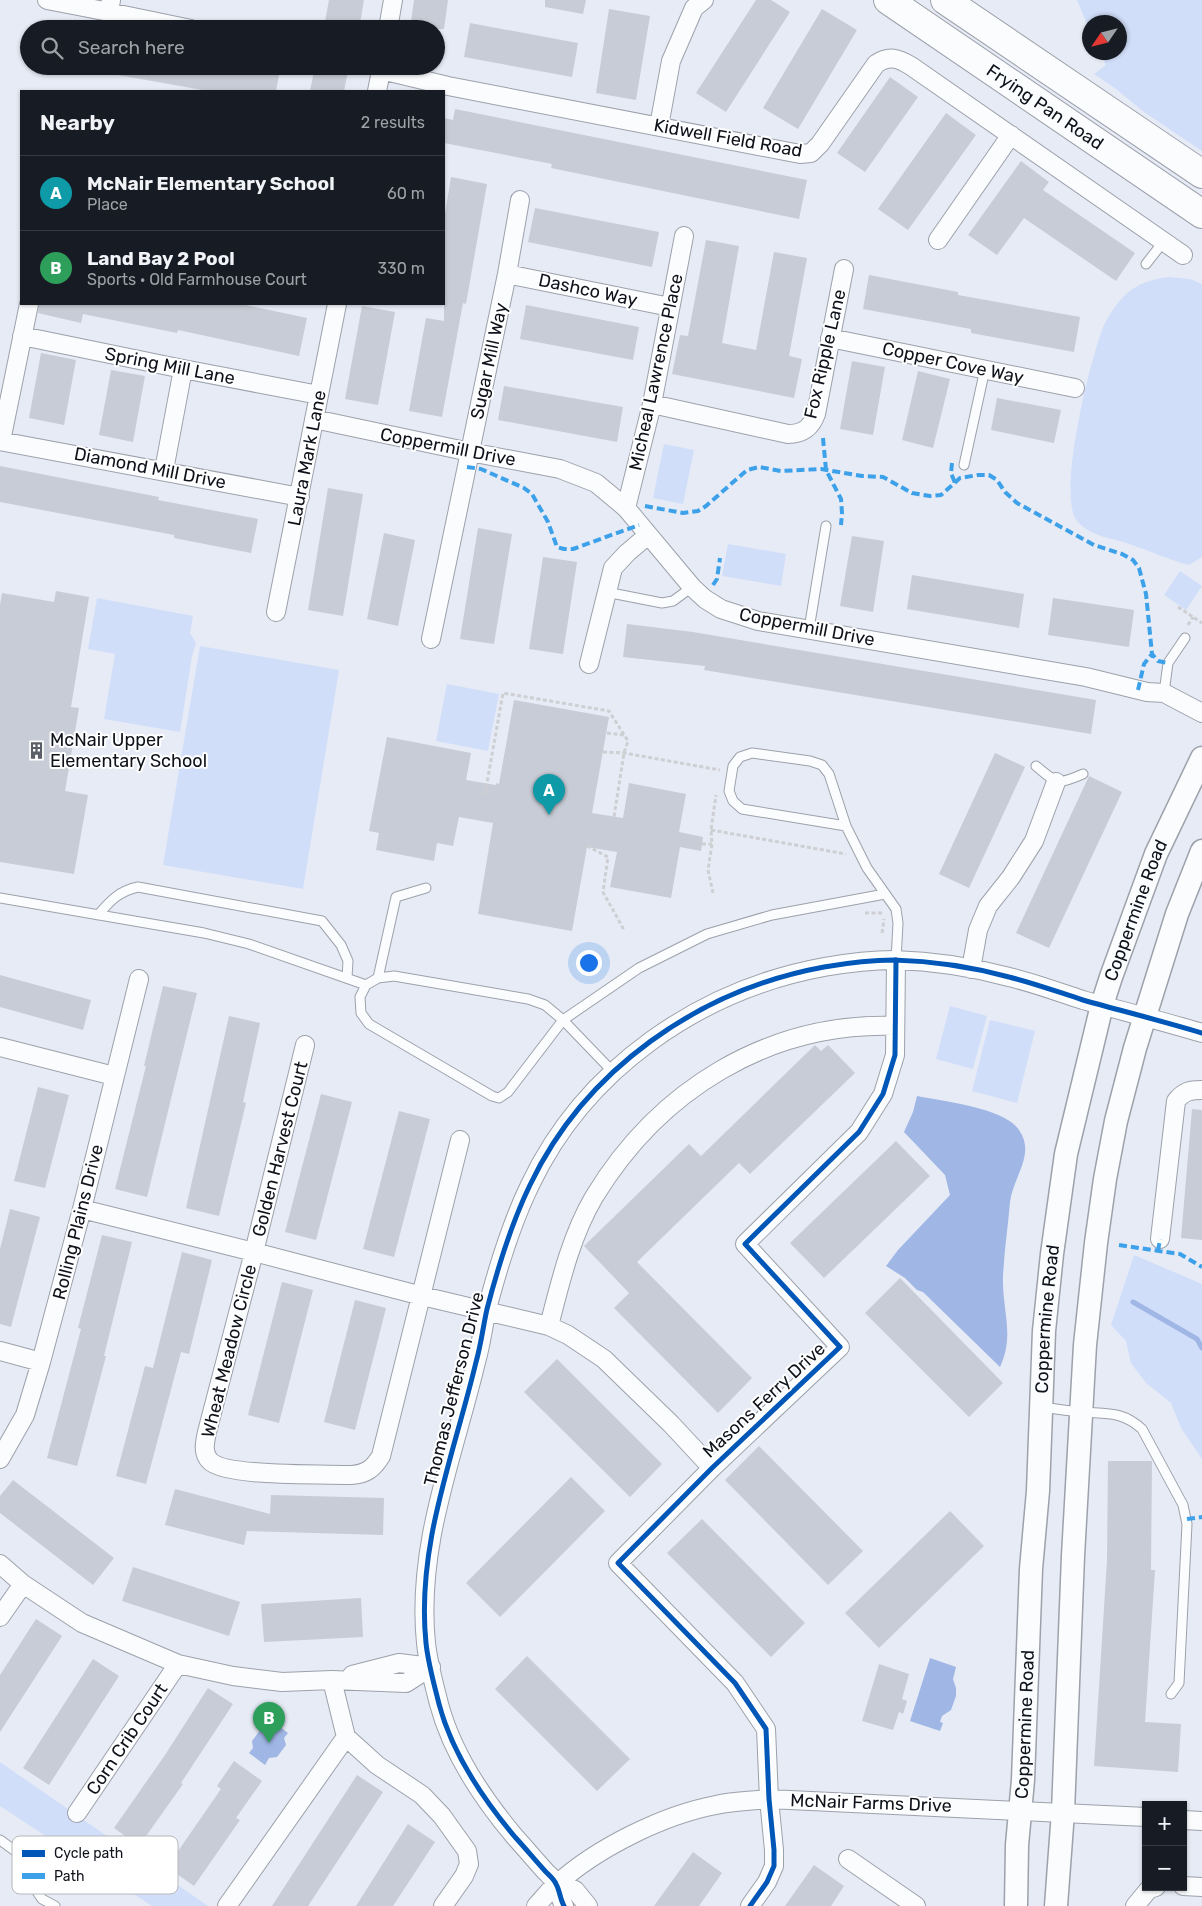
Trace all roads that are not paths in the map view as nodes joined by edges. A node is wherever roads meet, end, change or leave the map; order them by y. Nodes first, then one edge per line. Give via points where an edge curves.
1 (47, 0) edge
2 (393, 0) edge
3 (888, 0) edge
4 (945, 0) edge
5 (694, 3) edge
6 (110, 6) edge
7 (159, 20) edge
8 (390, 20) edge
9 (380, 75) edge
10 (407, 75) edge
11 (377, 90) edge
12 (659, 126) junction
13 (1011, 135) junction
14 (1202, 174) edge
15 (520, 200) dead end
16 (1202, 214) edge
17 (684, 236) dead end
18 (938, 240) dead end
19 (1164, 241) junction
20 (1183, 255) dead end
21 (1146, 264) dead end
22 (844, 269) dead end
23 (507, 274) junction
24 (29, 305) edge
25 (337, 305) edge
26 (670, 307) junction
27 (22, 336) junction
28 (830, 338) junction
29 (183, 369) junction
30 (985, 370) junction
31 (1076, 388) dead end
32 (319, 395) junction
33 (652, 404) junction
34 (314, 419) junction
35 (0, 441) edge
36 (470, 452) junction
37 (964, 465) dead end
38 (164, 470) junction
39 (300, 497) junction
40 (626, 508) junction
41 (826, 526) dead end
42 (647, 536) junction
43 (692, 587) junction
44 (606, 592) junction
45 (276, 612) dead end
46 (809, 629) junction
47 (1185, 638) dead end
48 (431, 639) dead end
49 (589, 664) dead end
50 (1164, 693) junction
51 (1202, 713) edge
52 (1202, 758) edge
53 (1036, 766) dead end
54 (1083, 774) dead end
55 (1056, 782) junction
56 (846, 826) junction
57 (1202, 850) edge
58 (426, 888) dead end
59 (885, 894) junction
60 (0, 898) edge
61 (98, 915) junction
62 (896, 960) junction
63 (971, 969) junction
64 (347, 978) junction
65 (378, 978) junction
66 (139, 979) dead end
67 (366, 985) junction
68 (1102, 1005) junction
69 (1145, 1016) junction
70 (563, 1020) junction
71 (895, 1026) junction
72 (1202, 1033) edge
73 (305, 1045) dead end
74 (0, 1047) edge
75 (613, 1072) junction
76 (114, 1076) junction
77 (1202, 1090) edge
78 (460, 1140) dead end
79 (82, 1209) junction
80 (1160, 1239) dead end
81 (254, 1252) junction
82 (422, 1296) junction
83 (486, 1312) junction
84 (549, 1326) junction
85 (0, 1351) edge
86 (41, 1362) junction
87 (1042, 1407) junction
88 (1082, 1412) junction
89 (0, 1460) edge
90 (712, 1468) junction
91 (0, 1564) edge
92 (23, 1584) junction
93 (0, 1617) edge
94 (178, 1664) junction
95 (431, 1667) junction
96 (332, 1680) junction
97 (1171, 1694) dead end
98 (346, 1737) junction
99 (769, 1799) junction
100 (1020, 1810) junction
101 (1063, 1812) junction
102 (77, 1813) dead end
103 (1142, 1817) edge
104 (1187, 1820) edge
105 (1202, 1821) edge
106 (0, 1840) edge
107 (12, 1849) edge
108 (848, 1859) dead end
109 (556, 1884) junction
110 (1187, 1886) edge
111 (1202, 1887) edge
112 (1146, 1891) edge
113 (38, 1894) edge
114 (55, 1906) edge
115 (227, 1906) edge
116 (443, 1906) edge
117 (536, 1906) edge
118 (564, 1906) edge
119 (588, 1906) edge
120 (750, 1906) edge
121 (916, 1906) edge
122 (1016, 1906) edge
123 (1056, 1906) edge
124 (1135, 1906) edge

1 - 6 street
2 - 8 street
3 - 16 main road, Frying Pan Road
4 - 14 main road, Frying Pan Road
5 - 12 street via 670,62
6 - 7 street
9 - 11 street
10 - 12 street, Kidwell Field Road via 448,86
12 - 13 street, Kidwell Field Road via 800,154 811,153 876,64 885,58 898,58
13 - 18 street
13 - 19 street, Kidwell Field Road
15 - 23 street, Sugar Mill Way
17 - 26 street, Micheal Lawrence Place
19 - 20 street, Kidwell Field Road
19 - 21 lane
22 - 28 street, Fox Ripple Lane
23 - 26 street, Dashco Way
23 - 36 street, Sugar Mill Way
24 - 27 street
25 - 32 street, Laura Mark Lane
26 - 33 street, Micheal Lawrence Place
27 - 29 street, Spring Mill Lane
27 - 35 street
28 - 30 street, Copper Cove Way
28 - 33 street, Fox Ripple Lane via 813,423 798,434
29 - 32 street, Spring Mill Lane
29 - 38 street
30 - 31 street, Copper Cove Way
30 - 37 lane
32 - 34 street, Laura Mark Lane
33 - 40 street, Micheal Lawrence Place
34 - 36 street, Coppermill Drive
34 - 39 street, Laura Mark Lane
35 - 38 street, Diamond Mill Drive
36 - 40 street, Coppermill Drive via 560,469 596,483
36 - 48 street, Sugar Mill Way
38 - 39 street, Diamond Mill Drive
39 - 45 street, Laura Mark Lane
40 - 42 street, Coppermill Drive
41 - 46 lane
42 - 43 street, Coppermill Drive
42 - 44 street via 613,568
43 - 44 lane via 673,602 662,603
43 - 46 street, Coppermill Drive via 721,609 758,621
44 - 49 street
46 - 50 street, Coppermill Drive
47 - 50 lane via 1168,663
50 - 51 street, Coppermill Drive
52 - 68 street, Coppermine Road via 1156,854
53 - 55 lane
54 - 55 lane via 1066,782
55 - 63 street via 1034,841 988,906 978,930
56 - 56 lane via 829,774 822,765 752,753 740,757 733,766 729,791 733,801 742,809
56 - 59 lane via 867,868
57 - 69 street via 1176,914
58 - 65 lane via 396,897
59 - 62 lane via 896,909
59 - 70 lane via 772,915 707,934 639,968
60 - 61 lane
61 - 64 lane via 249,944
61 - 64 lane via 113,898 138,888 322,921 348,961
62 - 63 street, Thomas Jefferson Drive
62 - 71 street, Masons Ferry Drive
62 - 75 street, Thomas Jefferson Drive via 818,968 744,989 683,1019
63 - 68 street, Thomas Jefferson Drive via 1007,976
64 - 67 lane
65 - 67 lane
65 - 70 lane via 394,976 528,999 545,1005
66 - 76 street, Rolling Plains Drive
67 - 70 lane via 360,997 361,1013 369,1024 499,1098 508,1092
68 - 69 street, Thomas Jefferson Drive
68 - 87 street, Coppermine Road via 1066,1154 1044,1331
69 - 72 street, Thomas Jefferson Drive
69 - 88 street via 1116,1121 1104,1179 1090,1297
70 - 75 lane
71 - 84 street via 865,1025 797,1037 755,1052 698,1084 659,1114 619,1160 593,1198 562,1275
71 - 90 street, Masons Ferry Drive via 894,1055 882,1094 859,1132 745,1244 840,1347
73 - 81 street, Golden Harvest Court
74 - 76 street
75 - 83 street, Thomas Jefferson Drive via 573,1116 531,1183 508,1239
76 - 79 street, Rolling Plains Drive
77 - 80 street via 1182,1092 1176,1100
78 - 82 street
79 - 81 street
79 - 86 street, Rolling Plains Drive
81 - 82 street
81 - 82 street, Wheat Meadow Circle via 204,1449 209,1460 219,1467 239,1471 350,1476 363,1474 375,1467 381,1456
82 - 83 street
83 - 84 street
83 - 95 street, Thomas Jefferson Drive via 477,1361 430,1545 425,1605 426,1646
84 - 90 street via 604,1359 672,1424
85 - 86 street
86 - 89 street, Rolling Plains Drive via 25,1416
87 - 88 lane
87 - 100 street, Coppermine Road
88 - 97 lane via 1117,1414 1142,1429 1183,1505 1187,1524 1179,1683
88 - 101 street
90 - 99 street, Masons Ferry Drive via 618,1562 735,1683 766,1729
91 - 92 street
92 - 93 street
92 - 94 street via 82,1623
94 - 96 street via 282,1682
94 - 102 street, Corn Crib Court
95 - 96 street via 406,1683
95 - 109 street, Thomas Jefferson Drive via 442,1713 465,1765 500,1818
96 - 98 street
98 - 115 street
98 - 116 street via 377,1765 422,1795 442,1816 467,1852 469,1864 464,1876
99 - 100 street, McNair Farms Drive
99 - 109 street, McNair Farms Drive via 715,1805 672,1818 632,1834
99 - 120 street via 774,1866
100 - 101 street, McNair Farms Drive
100 - 122 street, Coppermine Road
101 - 103 street, McNair Farms Drive
101 - 123 street
104 - 105 street
106 - 107 lane
108 - 121 street
109 - 117 street, McNair Farms Drive
109 - 118 street
109 - 119 street via 575,1890
110 - 111 street
112 - 124 street
113 - 114 lane

